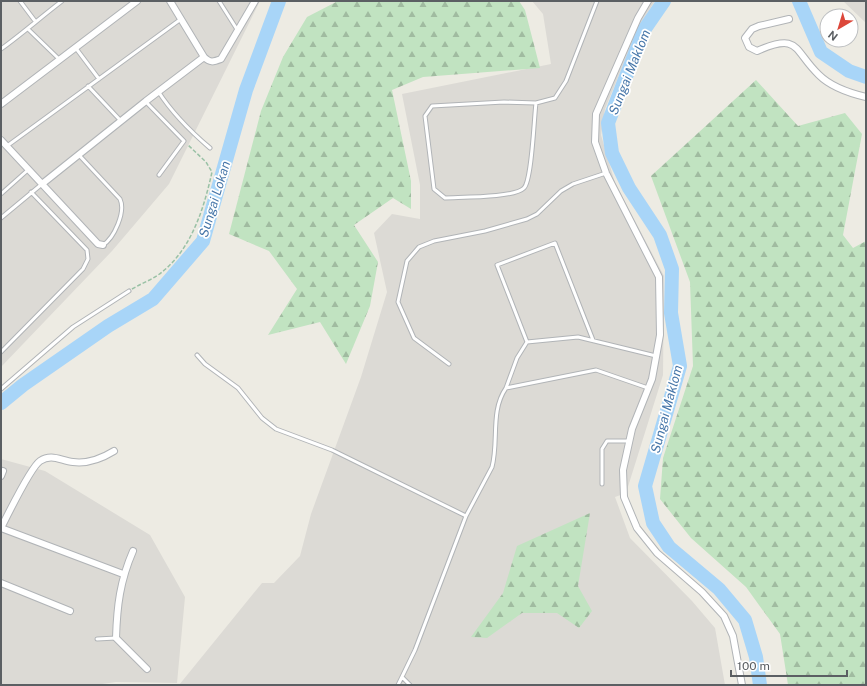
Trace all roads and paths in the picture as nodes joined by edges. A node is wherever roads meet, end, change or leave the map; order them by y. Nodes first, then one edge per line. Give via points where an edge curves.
1 (20, 1) edge
2 (62, 1) edge
3 (137, 1) edge
4 (170, 1) edge
5 (219, 1) edge
6 (255, 1) edge
7 (598, 1) edge
8 (648, 1) edge
9 (181, 19) junction
10 (789, 19) dead end
11 (34, 22) junction
12 (28, 29) junction
13 (238, 30) junction
14 (74, 47) junction
15 (1, 49) edge
16 (204, 57) junction
17 (59, 59) junction
18 (99, 79) junction
19 (88, 86) junction
20 (158, 91) junction
21 (866, 97) edge
22 (146, 101) junction
23 (536, 103) junction
24 (1, 104) edge
25 (121, 121) junction
26 (1, 140) edge
27 (184, 141) junction
28 (7, 146) junction
29 (210, 148) dead end
30 (78, 154) junction
31 (29, 169) junction
32 (606, 174) junction
33 (159, 175) dead end
34 (42, 184) junction
35 (31, 192) junction
36 (1, 194) edge
37 (1, 218) edge
38 (103, 245) joint
39 (128, 291) joint
40 (593, 340) junction
41 (527, 342) junction
42 (1, 352) edge
43 (197, 355) dead end
44 (656, 356) junction
45 (449, 364) dead end
46 (506, 388) junction
47 (648, 388) junction
48 (1, 389) edge
49 (629, 442) junction
50 (114, 451) dead end
51 (602, 484) dead end
52 (466, 516) junction
53 (1, 528) edge
54 (132, 552) dead end
55 (123, 574) junction
56 (1, 583) edge
57 (70, 611) dead end
58 (116, 638) junction
59 (97, 639) dead end
60 (147, 669) dead end
61 (402, 676) junction
62 (398, 685) edge
63 (410, 685) edge
64 (742, 685) edge

1 - 11 lane
2 - 11 lane
3 - 14 street
4 - 9 street
5 - 13 lane
6 - 13 street
7 - 23 lane via 566,81 556,98
8 - 32 street via 596,114 595,142
9 - 16 street
9 - 18 lane
10 - 21 street via 752,30 746,38 749,46 756,51 789,43 798,48 819,75 835,86
11 - 12 lane
12 - 15 lane
12 - 17 lane
13 - 16 street via 221,59 209,62
14 - 17 street
14 - 18 lane
16 - 20 street
17 - 24 street
18 - 19 lane
19 - 25 lane
19 - 28 lane
20 - 22 street
20 - 29 lane via 186,126
22 - 25 street
22 - 27 lane
23 - 23 lane via 529,176 524,188 514,194 445,198 438,194 434,189 425,116 432,106
25 - 30 street
26 - 28 street
27 - 33 lane
27 - 39 path via 206,162 212,172 191,238 182,252 162,273
28 - 31 street
30 - 34 street
30 - 38 lane via 120,199 123,206 122,215
31 - 34 street
31 - 36 lane
32 - 44 street via 659,276 660,335
32 - 45 lane via 573,184 561,191 537,214 527,219 486,231 434,241 419,247 407,261 398,302 414,338
34 - 35 lane
34 - 38 street via 98,244
35 - 37 lane
35 - 42 lane via 87,250 88,259 83,269
39 - 48 lane via 73,327
40 - 41 lane via 578,337
40 - 41 lane via 555,242 497,265
40 - 44 lane
41 - 46 lane via 517,358
43 - 52 lane via 238,388 262,418 276,429 338,452
44 - 47 street
46 - 47 lane via 596,370
46 - 52 lane via 501,396 494,431 492,467
47 - 49 street
49 - 51 lane via 607,441 604,445
49 - 64 street via 623,470 624,498 637,528 657,553 702,592 724,616 733,636
50 - 53 street via 100,460 73,462 52,457 39,461
52 - 61 lane via 415,650
53 - 55 street
54 - 55 street
55 - 58 street via 117,609
56 - 57 street
58 - 59 lane
58 - 60 street
61 - 62 lane
61 - 63 lane

